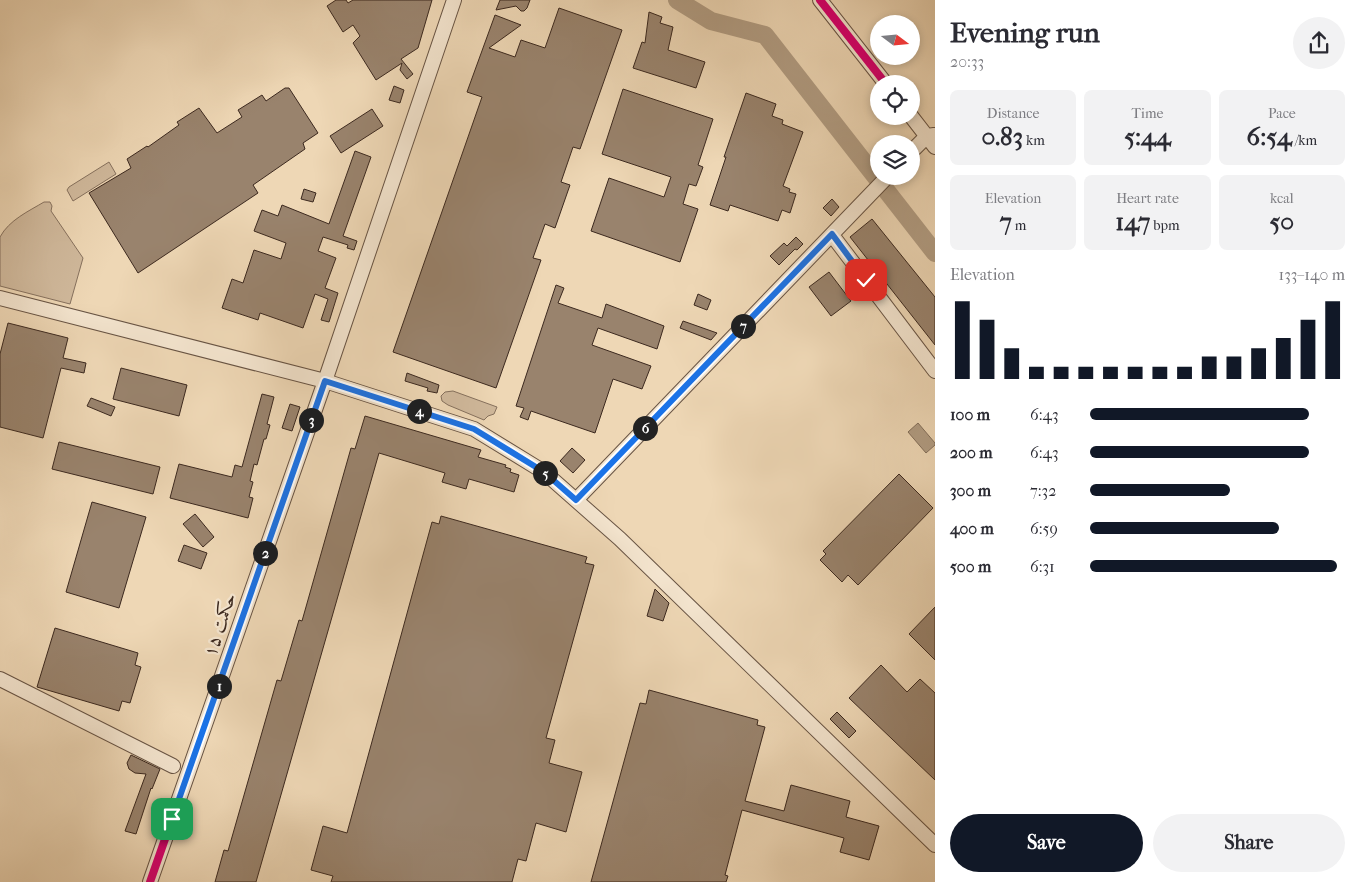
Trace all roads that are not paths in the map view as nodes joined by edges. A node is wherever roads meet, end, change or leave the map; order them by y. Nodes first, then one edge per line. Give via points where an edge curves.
1 (454, 0) edge
2 (820, 0) edge
3 (879, 75) edge
4 (919, 125) edge
5 (932, 139) edge
6 (920, 146) edge
7 (879, 185) edge
8 (832, 234) junction
9 (1, 301) edge
10 (935, 371) edge
11 (325, 381) junction
12 (576, 500) junction
13 (0, 679) edge
14 (173, 766) dead end
15 (935, 845) edge
16 (150, 882) edge

1 - 11 street, حکمت ۱۵
2 - 3 street
4 - 5 street
5 - 6 street
7 - 8 street
8 - 10 street
8 - 12 street
9 - 11 street
11 - 12 street via 474,429 544,472
11 - 16 street, حکمت ۱۵
12 - 15 street
13 - 14 street

